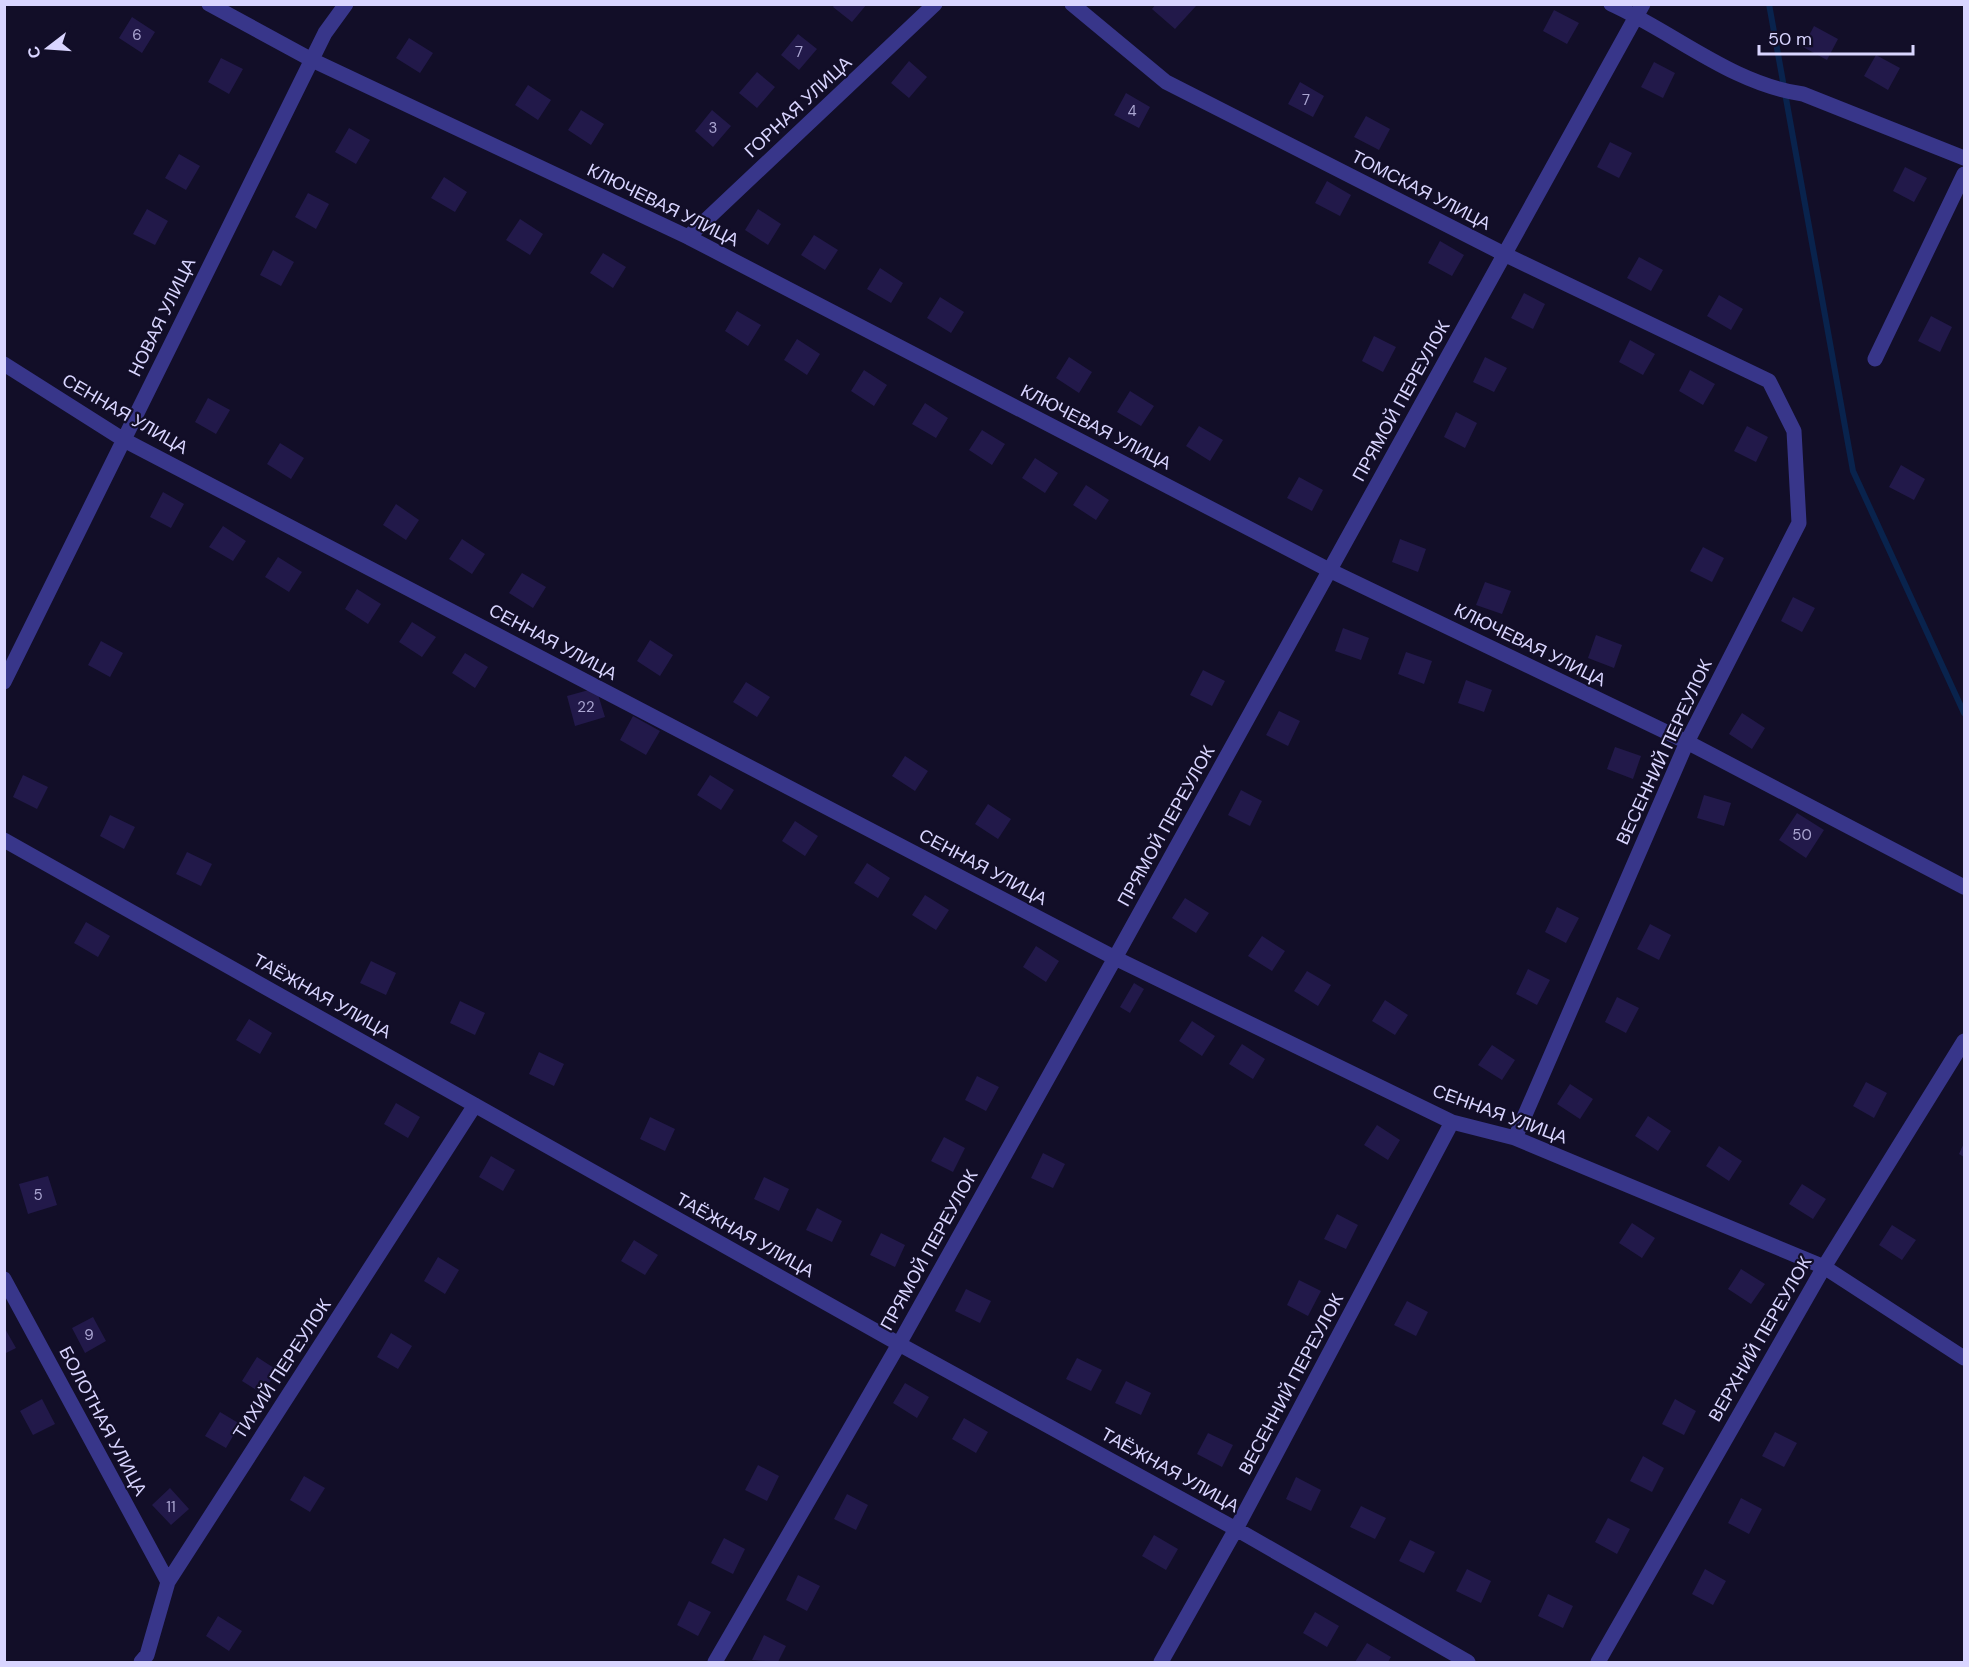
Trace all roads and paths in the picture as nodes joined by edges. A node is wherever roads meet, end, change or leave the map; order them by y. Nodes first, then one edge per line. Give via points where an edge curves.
1 (209, 4) edge
2 (346, 4) edge
3 (935, 4) edge
4 (1072, 4) edge
5 (1611, 4) edge
6 (1639, 10) edge
7 (312, 60) junction
8 (1965, 158) edge
9 (1965, 174) edge
10 (688, 237) junction
11 (1506, 255) junction
12 (1875, 359) dead end
13 (4, 364) edge
14 (1769, 381) joint
15 (124, 440) junction
16 (1329, 570) junction
17 (4, 682) edge
18 (1687, 742) junction
19 (4, 840) edge
20 (1965, 887) edge
21 (1115, 958) junction
22 (1965, 1041) edge
23 (475, 1105) junction
24 (1452, 1122) junction
25 (1515, 1138) junction
26 (1824, 1267) junction
27 (4, 1279) edge
28 (899, 1344) junction
29 (1965, 1358) edge
30 (1236, 1528) junction
31 (168, 1582) junction
32 (149, 1660) edge
33 (715, 1662) edge
34 (1161, 1662) edge
35 (1468, 1662) edge
36 (1598, 1662) edge

1 - 7 street, КЛЮЧЕВАЯ УЛИЦА
2 - 7 street, НОВАЯ УЛИЦА
3 - 10 street, ГОРНАЯ УЛИЦА
4 - 11 street, ТОМСКАЯ УЛИЦА via 1166,82
5 - 6 street
6 - 8 street via 1748,79 1803,93
6 - 11 street, ПРЯМОЙ ПЕРЕУЛОК
7 - 10 street, КЛЮЧЕВАЯ УЛИЦА
7 - 15 street, НОВАЯ УЛИЦА
9 - 12 street
10 - 16 street, КЛЮЧЕВАЯ УЛИЦА
11 - 14 street, ТОМСКАЯ УЛИЦА
11 - 16 street, ПРЯМОЙ ПЕРЕУЛОК
13 - 15 street, СЕННАЯ УЛИЦА
14 - 18 street, ВЕСЕННИЙ ПЕРЕУЛОК via 1794,431 1799,523
15 - 17 street, НОВАЯ УЛИЦА
15 - 21 street, СЕННАЯ УЛИЦА
16 - 18 street, КЛЮЧЕВАЯ УЛИЦА
16 - 21 street, ПРЯМОЙ ПЕРЕУЛОК
18 - 20 street, КЛЮЧЕВАЯ УЛИЦА
18 - 25 street, ВЕСЕННИЙ ПЕРЕУЛОК
19 - 23 street, ТАЁЖНАЯ УЛИЦА
21 - 24 street, СЕННАЯ УЛИЦА
21 - 28 street, ПРЯМОЙ ПЕРЕУЛОК
22 - 26 street, ВЕРХНИЙ ПЕРЕУЛОК
23 - 28 street, ТАЁЖНАЯ УЛИЦА
23 - 31 street, ТИХИЙ ПЕРЕУЛОК
24 - 25 street, СЕННАЯ УЛИЦА
24 - 30 street, ВЕСЕННИЙ ПЕРЕУЛОК
25 - 26 street, СЕННАЯ УЛИЦА
26 - 29 street, СЕННАЯ УЛИЦА
26 - 36 street, ВЕРХНИЙ ПЕРЕУЛОК
27 - 31 street, БОЛОТНАЯ УЛИЦА
28 - 30 street, ТАЁЖНАЯ УЛИЦА
28 - 33 street, ПРЯМОЙ ПЕРЕУЛОК
30 - 34 street, ВЕСЕННИЙ ПЕРЕУЛОК
30 - 35 street, ТАЁЖНАЯ УЛИЦА
31 - 32 street, ТИХИЙ ПЕРЕУЛОК

